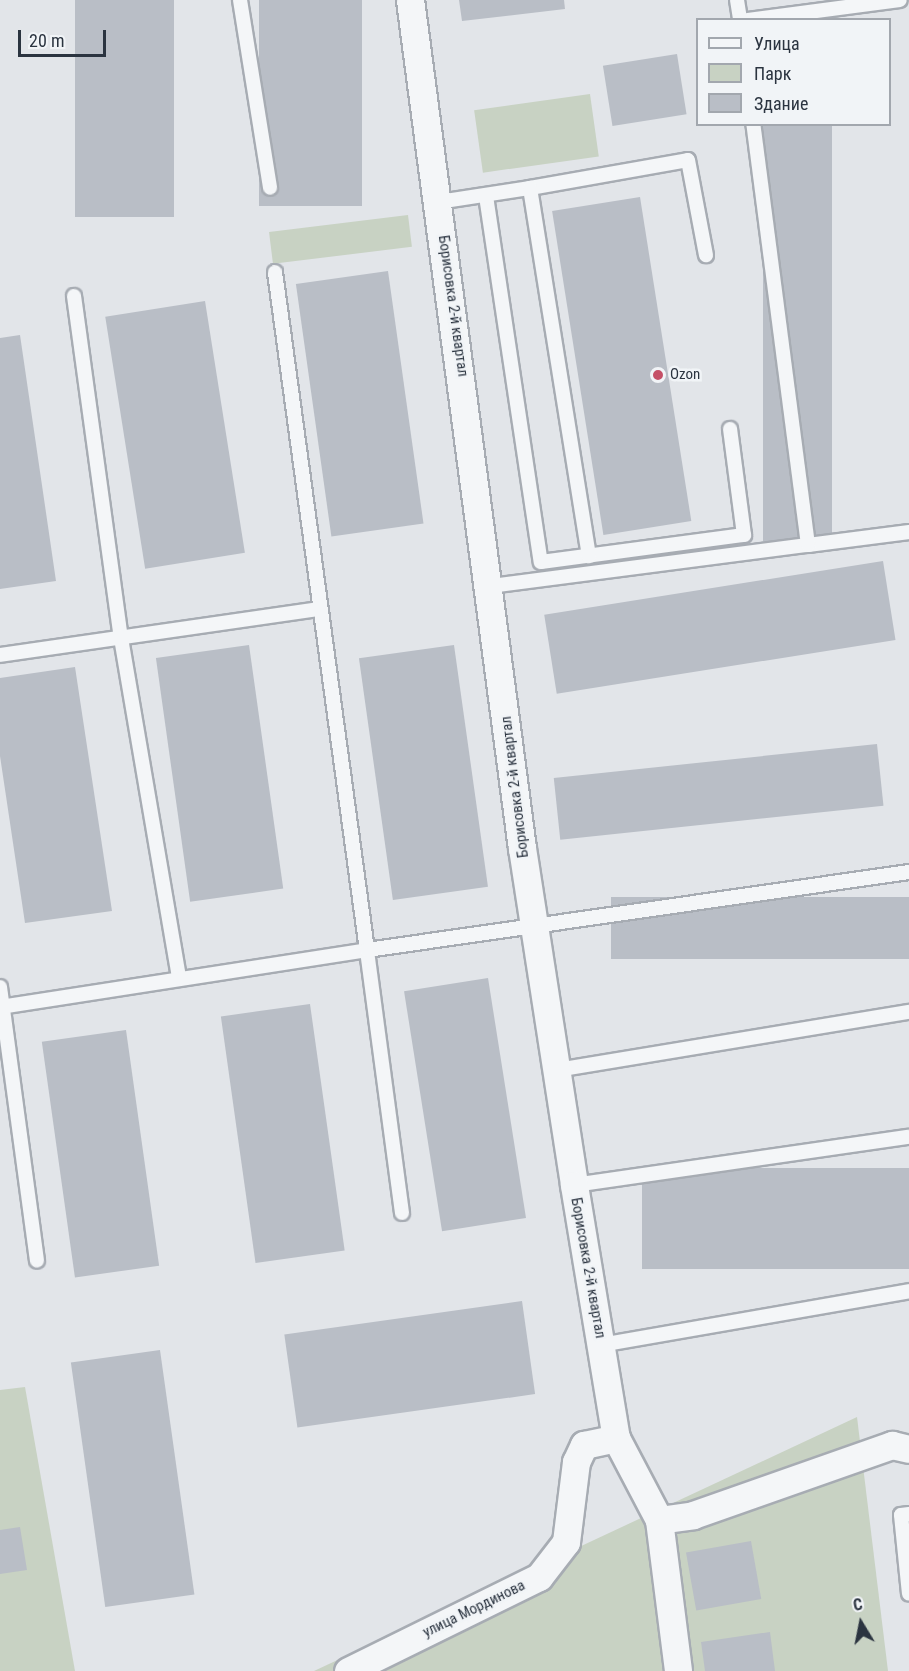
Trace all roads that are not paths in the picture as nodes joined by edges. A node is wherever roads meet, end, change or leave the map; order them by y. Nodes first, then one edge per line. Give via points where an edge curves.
1 (240, 0) edge
2 (410, 0) edge
3 (737, 0) edge
4 (900, 0) edge
5 (740, 18) edge
6 (763, 18) edge
7 (753, 126) edge
8 (270, 188) dead end
9 (530, 188) junction
10 (486, 195) junction
11 (438, 202) junction
12 (706, 255) dead end
13 (275, 272) dead end
14 (74, 296) dead end
15 (730, 429) dead end
16 (909, 532) edge
17 (808, 545) junction
18 (589, 555) junction
19 (491, 586) junction
20 (320, 609) junction
21 (121, 638) junction
22 (0, 655) edge
23 (909, 872) edge
24 (534, 924) junction
25 (367, 950) junction
26 (179, 978) junction
27 (0, 987) edge
28 (1, 1007) edge
29 (909, 1012) edge
30 (557, 1070) junction
31 (909, 1137) edge
32 (574, 1185) junction
33 (402, 1213) dead end
34 (37, 1261) dead end
35 (909, 1291) edge
36 (601, 1345) junction
37 (616, 1438) junction
38 (909, 1449) edge
39 (909, 1514) edge
40 (659, 1520) junction
41 (909, 1594) edge
42 (348, 1671) edge
43 (678, 1671) edge

1 - 8 lane
2 - 11 street, Борисовка 2-й квартал
3 - 5 lane
4 - 6 lane
7 - 17 lane
9 - 10 lane
9 - 12 lane via 688,160
9 - 18 lane
10 - 11 lane
10 - 18 lane via 541,562
11 - 19 street, Борисовка 2-й квартал
13 - 20 lane
14 - 21 lane
15 - 18 lane via 744,535
16 - 17 lane
17 - 19 lane
19 - 24 street, Борисовка 2-й квартал
20 - 21 lane
20 - 25 lane
21 - 22 lane
21 - 26 lane
23 - 24 lane
24 - 25 lane
24 - 30 street, Борисовка 2-й квартал
25 - 26 lane
25 - 33 lane
26 - 28 lane
27 - 28 lane
28 - 34 lane
29 - 30 lane
30 - 32 street, Борисовка 2-й квартал
31 - 32 lane
32 - 36 street, Борисовка 2-й квартал
35 - 36 lane
36 - 37 street, Борисовка 2-й квартал
37 - 40 street, Борисовка 2-й квартал
37 - 42 street, улица Мординова via 584,1446 576,1462 566,1542 539,1577
38 - 40 street via 892,1445 693,1515
39 - 41 lane via 901,1515
40 - 43 street, Борисовка 2-й квартал

